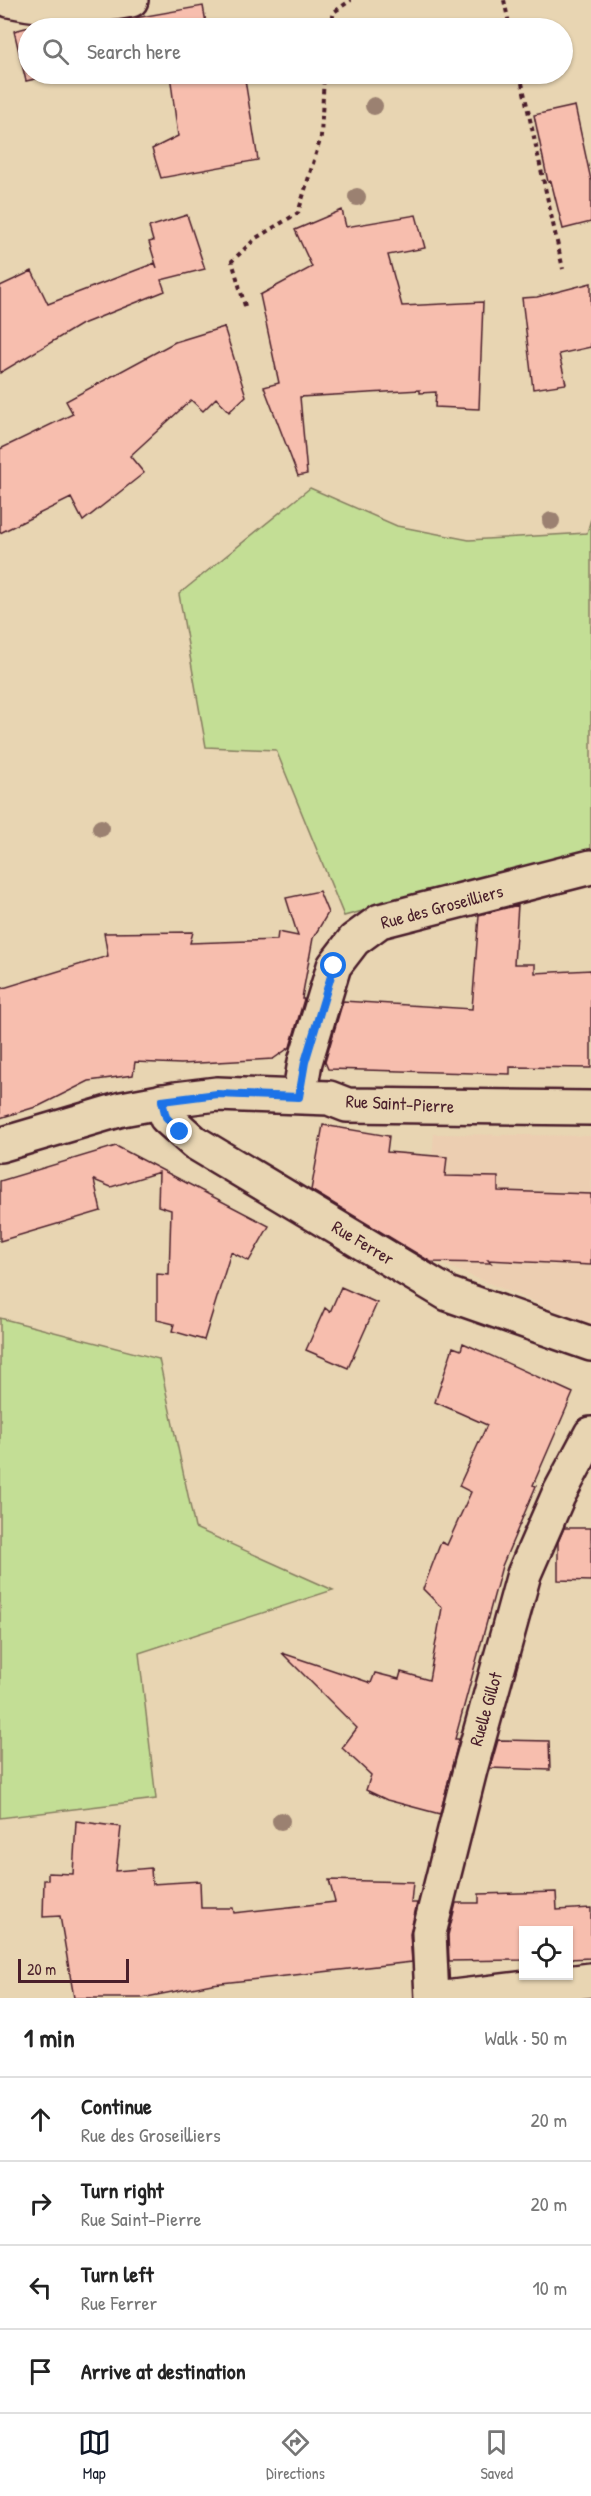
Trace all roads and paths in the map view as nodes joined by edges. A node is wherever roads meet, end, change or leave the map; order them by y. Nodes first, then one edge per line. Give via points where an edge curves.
1 (9, 0) edge
2 (131, 0) edge
3 (351, 0) edge
4 (504, 0) edge
5 (332, 18) edge
6 (508, 18) edge
7 (324, 84) edge
8 (522, 84) edge
9 (563, 269) dead end
10 (245, 306) dead end
11 (591, 867) edge
12 (299, 1097) junction
13 (162, 1101) junction
14 (591, 1108) edge
15 (0, 1145) edge
16 (591, 1344) edge
17 (591, 1434) edge
18 (591, 1980) edge
19 (432, 1998) edge
20 (444, 1998) edge

1 - 2 street via 77,9
3 - 5 path via 334,12
4 - 6 path
7 - 10 path via 321,137 298,213 256,238 232,261
8 - 9 path
11 - 12 street, Rue des Groseilliers via 380,921 354,940 334,966 305,1062
12 - 13 street, Rue Saint-Pierre via 217,1094
12 - 14 street, Rue Saint-Pierre via 329,1098 347,1105
13 - 15 street, Rue Saint-Pierre via 90,1117
13 - 16 street, Rue Ferrer via 166,1117 194,1142 448,1294
17 - 19 street, Ruelle Gillot via 558,1496 524,1574 429,1933
18 - 20 street

